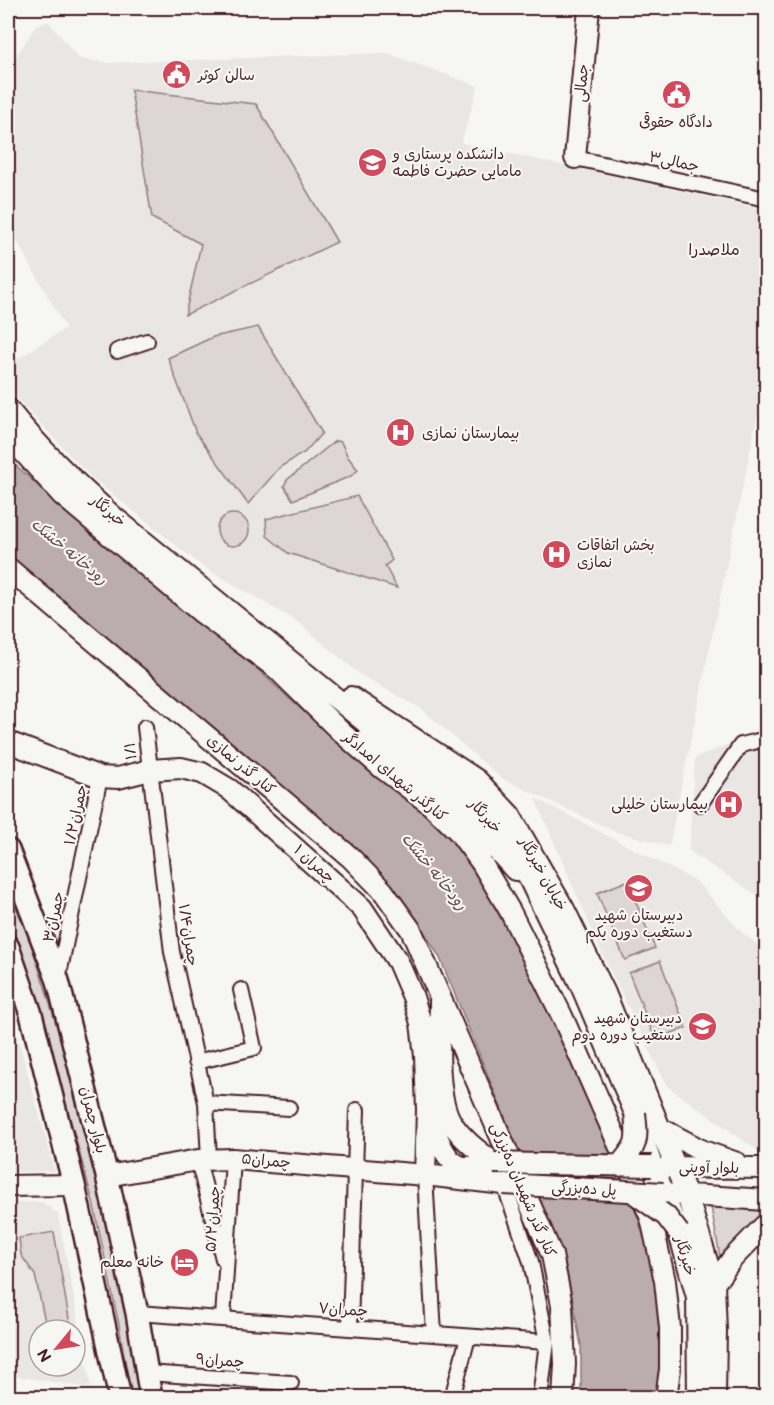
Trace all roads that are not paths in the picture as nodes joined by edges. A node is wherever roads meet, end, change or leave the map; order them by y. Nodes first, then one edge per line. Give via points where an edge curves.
1 (589, 8) edge
2 (575, 158) joint
3 (766, 199) edge
4 (147, 341) dead end
5 (117, 351) dead end
6 (8, 409) edge
7 (8, 435) edge
8 (8, 568) edge
9 (277, 669) junction
10 (307, 674) junction
11 (145, 728) dead end
12 (766, 739) edge
13 (8, 742) edge
14 (150, 770) junction
15 (100, 777) junction
16 (700, 804) dead end
17 (8, 850) edge
18 (83, 860) joint
19 (551, 923) junction
20 (8, 947) edge
21 (58, 981) junction
22 (241, 990) dead end
23 (440, 992) junction
24 (196, 1062) junction
25 (206, 1103) junction
26 (289, 1108) dead end
27 (357, 1110) dead end
28 (427, 1110) junction
29 (635, 1113) junction
30 (660, 1128) junction
31 (233, 1159) junction
32 (203, 1160) junction
33 (494, 1163) junction
34 (619, 1166) junction
35 (652, 1166) junction
36 (677, 1167) junction
37 (354, 1168) junction
38 (759, 1168) edge
39 (425, 1175) junction
40 (107, 1176) junction
41 (504, 1184) junction
42 (74, 1185) junction
43 (8, 1186) edge
44 (632, 1191) junction
45 (663, 1193) junction
46 (687, 1195) junction
47 (766, 1200) edge
48 (766, 1224) edge
49 (679, 1233) junction
50 (226, 1273) junction
51 (714, 1284) junction
52 (137, 1313) junction
53 (223, 1319) junction
54 (350, 1327) junction
55 (434, 1334) junction
56 (468, 1337) junction
57 (547, 1342) junction
58 (147, 1373) junction
59 (291, 1383) dead end
60 (120, 1398) edge
61 (151, 1398) edge
62 (452, 1398) edge
63 (540, 1398) edge
64 (563, 1398) edge
65 (666, 1398) edge
66 (698, 1398) edge
67 (715, 1398) edge

1 - 2 main road, جمالی
2 - 3 street, جمالی۳
4 - 5 street
6 - 10 main road, خبرنگار via 75,483
7 - 9 main road, کنارگذر شهدای امدادگر via 62,495 202,613
8 - 23 main road, کنار گذر نمازی via 350,857 384,891 411,930
9 - 19 main road via 448,801 515,871
9 - 65 main road, کنارگذر شهدای امدادگر via 341,732 458,831 510,911 562,1016 651,1218 665,1281 670,1328
10 - 19 main road, خبرنگار via 365,722 463,791 519,858
10 - 30 main road, خیابان خبرنگار via 359,701 477,780 510,815 564,909 605,993
11 - 14 street, ۱/۱
12 - 16 street via 741,745
13 - 15 main road, چمران ۱
14 - 15 main road, چمران ۱ via 118,778
14 - 24 street, چمران۱/۴ via 172,952
14 - 28 main road, چمران ۱ via 181,768 202,773 229,789 362,908 398,962 413,997 421,1023
15 - 18 street, چمران۱/۲
17 - 21 main road, بلوار چمران
18 - 21 street, چمران۳
19 - 29 main road, خبرنگار
20 - 42 main road via 31,1014
21 - 40 main road, بلوار چمران
22 - 24 street via 254,1048
23 - 33 main road via 442,1102 453,1125
23 - 64 main road, کنار گذر شهیدان ده‌بزرکی via 552,1255 562,1305
24 - 25 street, چمران۱/۴
25 - 26 street
25 - 32 street, چمران۵/۲
27 - 37 street
28 - 33 main road, پل ده‌بزرگی via 452,1160 461,1167
28 - 39 main road, چمران ۱
29 - 34 main road, bridge via 638,1137 634,1149
29 - 35 main road, خبرنگار
30 - 36 main road, خبرنگار
30 - 38 main road via 704,1151
31 - 32 main road, چمران۵
31 - 37 main road, چمران۵
31 - 50 street, چمران۵/۲
32 - 40 main road, چمران۵
32 - 50 street, چمران۵/۲
33 - 34 main road, پل ده‌بزرگی, bridge
34 - 35 main road, پل ده‌بزرگی, bridge
35 - 36 main road, بلوار آوینی
35 - 45 main road, خبرنگار
36 - 38 main road, بلوار آوینی
36 - 46 main road, خبرنگار
37 - 39 main road, چمران۵
37 - 54 street
39 - 41 main road, پل ده‌بزرگی
39 - 55 street
40 - 52 main road, بلوار چمران
41 - 44 main road, پل ده‌بزرگی, bridge
41 - 57 street via 531,1262
42 - 43 main road
42 - 60 main road
44 - 45 main road, پل ده‌بزرگی, bridge
44 - 49 main road, bridge via 661,1212
45 - 46 main road, بلوار آوینی
45 - 49 main road, خبرنگار
46 - 47 main road, بلوار آوینی
46 - 51 main road, خبرنگار
48 - 51 main road
49 - 66 main road, خبرنگار via 697,1297
50 - 53 street
51 - 67 main road, خبرنگار
52 - 53 street, چمران۷
52 - 58 main road, بلوار چمران
53 - 54 street, چمران۷
54 - 55 street, چمران۷
55 - 56 street, چمران۷
56 - 57 street, چمران۷
56 - 62 street
57 - 63 street
58 - 59 street, چمران۹
58 - 61 main road, بلوار چمران

